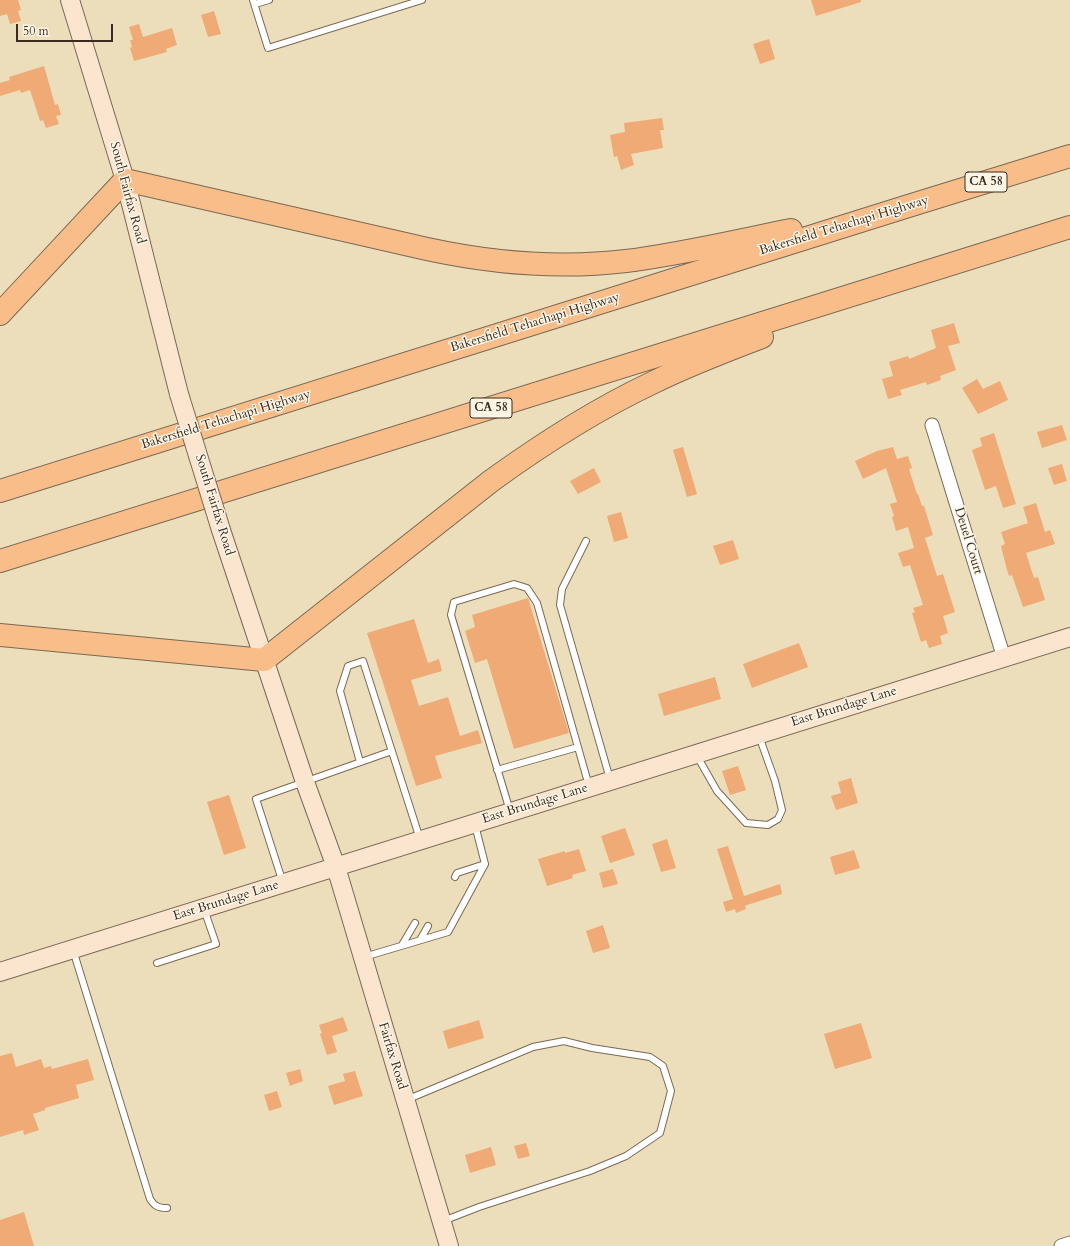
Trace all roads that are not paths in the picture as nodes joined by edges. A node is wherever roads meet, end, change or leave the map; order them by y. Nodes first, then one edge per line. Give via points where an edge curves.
1 (70, 0) edge
2 (269, 0) edge
3 (422, 0) edge
4 (254, 2) edge
5 (1070, 156) edge
6 (125, 180) junction
7 (902, 208) junction
8 (1070, 227) edge
9 (982, 254) junction
10 (0, 314) edge
11 (932, 425) dead end
12 (0, 491) edge
13 (586, 541) dead end
14 (0, 561) edge
15 (0, 635) edge
16 (1070, 637) edge
17 (1004, 658) junction
18 (264, 660) junction
19 (759, 734) junction
20 (578, 747) junction
21 (392, 751) junction
22 (696, 754) junction
23 (360, 762) junction
24 (497, 770) junction
25 (610, 781) junction
26 (305, 782) junction
27 (589, 787) junction
28 (510, 812) junction
29 (474, 823) junction
30 (420, 840) junction
31 (485, 864) junction
32 (336, 867) junction
33 (454, 875) dead end
34 (283, 883) junction
35 (204, 908) junction
36 (415, 923) dead end
37 (428, 926) dead end
38 (420, 940) junction
39 (402, 945) junction
40 (73, 949) junction
41 (363, 957) junction
42 (157, 963) dead end
43 (0, 972) edge
44 (405, 1100) junction
45 (167, 1208) dead end
46 (442, 1222) junction
47 (1070, 1243) edge
48 (449, 1246) edge
49 (1061, 1246) edge

1 - 6 main road, South Fairfax Road
2 - 4 lane
3 - 4 lane via 268,48
5 - 7 highway, Bakersfield Tehachapi Highway / CA 58
6 - 7 highway via 461,256 543,264 626,261 667,255
6 - 10 highway
6 - 18 main road, South Fairfax Road, bridge via 179,394
7 - 12 highway, Bakersfield Tehachapi Highway / CA 58
8 - 9 highway, CA 58
9 - 14 highway, CA 58
9 - 18 highway via 713,356 608,405 565,430 491,481
11 - 17 street, Deuel Court
13 - 25 lane via 562,589 560,605
15 - 18 highway
16 - 17 main road, East Brundage Lane
17 - 19 main road, East Brundage Lane
18 - 26 main road, South Fairfax Road
19 - 22 main road, East Brundage Lane
19 - 22 lane via 782,810 778,819 768,825 746,823 717,791
20 - 24 lane
20 - 24 lane via 537,603 527,588 514,584 454,602 450,615
20 - 27 lane
21 - 23 lane
21 - 23 lane via 363,661 348,666 340,691
21 - 30 lane
22 - 25 main road, East Brundage Lane
23 - 26 lane
24 - 28 lane
25 - 27 main road, East Brundage Lane
26 - 32 main road, South Fairfax Road
26 - 34 lane via 256,799
27 - 28 main road, East Brundage Lane
28 - 29 main road, East Brundage Lane
29 - 30 main road, East Brundage Lane
29 - 31 lane
30 - 32 main road, East Brundage Lane
31 - 33 lane
31 - 38 lane via 448,932
32 - 34 main road, East Brundage Lane
32 - 41 main road, Fairfax Road
34 - 35 main road, East Brundage Lane
35 - 40 main road, East Brundage Lane
35 - 42 lane via 216,944
36 - 39 lane
37 - 38 lane
38 - 39 lane
39 - 41 lane
40 - 43 main road, East Brundage Lane
40 - 45 lane via 150,1199 154,1205
41 - 44 main road, Fairfax Road
44 - 46 main road, Fairfax Road
44 - 46 lane via 534,1047 564,1041 650,1057 663,1066 671,1092 660,1133 626,1156
46 - 48 main road, Fairfax Road
47 - 49 street

